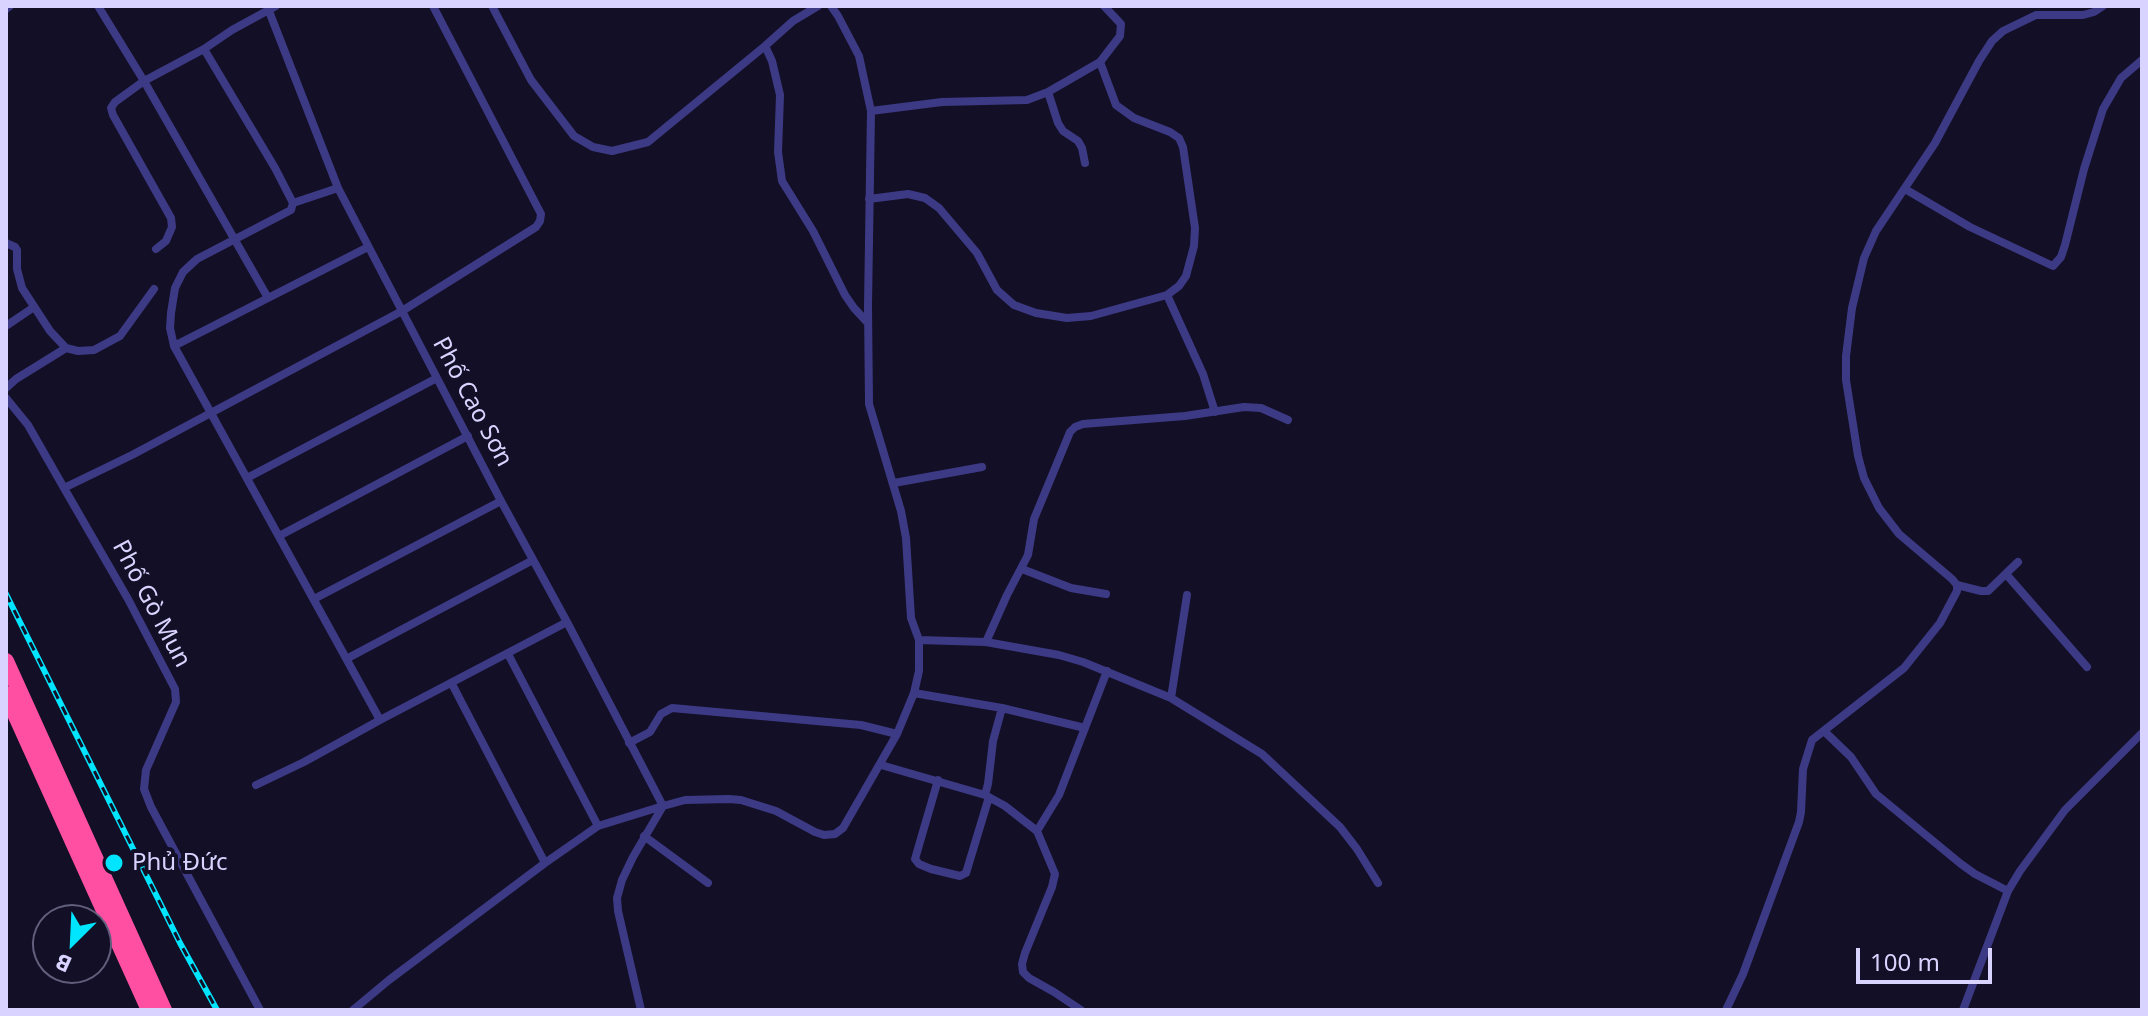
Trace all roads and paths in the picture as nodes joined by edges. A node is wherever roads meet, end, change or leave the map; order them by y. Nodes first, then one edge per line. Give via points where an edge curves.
1 (98, 6) edge
2 (433, 6) edge
3 (492, 6) edge
4 (818, 6) edge
5 (831, 6) edge
6 (1104, 6) edge
7 (2103, 6) edge
8 (271, 8) edge
9 (765, 46) junction
10 (204, 49) junction
11 (2142, 60) edge
12 (1100, 62) junction
13 (144, 81) junction
14 (1048, 92) junction
15 (871, 111) junction
16 (1085, 163) dead end
17 (338, 188) junction
18 (1905, 189) junction
19 (869, 199) junction
20 (293, 203) junction
21 (234, 239) junction
22 (6, 243) edge
23 (368, 247) junction
24 (156, 249) dead end
25 (154, 289) dead end
26 (1167, 295) junction
27 (268, 298) junction
28 (34, 307) junction
29 (402, 311) junction
30 (868, 322) junction
31 (6, 326) edge
32 (174, 346) junction
33 (66, 348) junction
34 (437, 378) junction
35 (6, 388) edge
36 (6, 398) edge
37 (211, 412) junction
38 (1215, 412) junction
39 (1288, 420) dead end
40 (468, 436) junction
41 (982, 467) dead end
42 (247, 478) junction
43 (894, 483) junction
44 (64, 488) junction
45 (501, 501) junction
46 (279, 536) junction
47 (533, 560) junction
48 (2018, 562) dead end
49 (1022, 569) junction
50 (2006, 574) junction
51 (1957, 585) junction
52 (1106, 594) dead end
53 (1187, 595) dead end
54 (314, 599) junction
55 (567, 622) junction
56 (919, 640) junction
57 (986, 642) junction
58 (508, 654) junction
59 (348, 658) junction
60 (6, 661) edge
61 (2087, 667) dead end
62 (1107, 671) junction
63 (452, 684) junction
64 (914, 693) junction
65 (6, 694) edge
66 (1171, 698) junction
67 (1002, 708) junction
68 (380, 720) junction
69 (1085, 728) junction
70 (1824, 731) junction
71 (2142, 733) edge
72 (897, 734) junction
73 (629, 743) junction
74 (881, 765) junction
75 (938, 780) junction
76 (256, 785) dead end
77 (987, 796) junction
78 (663, 806) junction
79 (598, 826) junction
80 (1037, 831) junction
81 (644, 836) junction
82 (545, 863) junction
83 (708, 883) dead end
84 (1378, 883) dead end
85 (2008, 891) junction
86 (149, 1010) edge
87 (164, 1010) edge
88 (260, 1010) edge
89 (353, 1010) edge
90 (641, 1010) edge
91 (1081, 1010) edge
92 (1726, 1010) edge
93 (1963, 1010) edge

1 - 13 street
2 - 29 street via 541,214 536,227
3 - 9 street via 531,80 574,136 612,151 648,142
4 - 9 street
5 - 15 street via 859,56
6 - 12 street via 1121,30
7 - 18 street via 2083,15 2036,15 1992,41
8 - 10 street
8 - 17 street, Phố Cao Sơn
9 - 30 street via 780,95 782,181 845,295
10 - 13 street
10 - 20 street
11 - 18 street via 2121,78 2103,109 2065,245 2053,266
12 - 14 street
12 - 26 street via 1116,105 1170,132 1183,147 1194,246 1186,276
13 - 21 street
13 - 24 street via 111,108 171,218 166,241
14 - 15 street via 1027,100
14 - 16 street via 1058,123 1078,141
15 - 19 street
17 - 20 street
17 - 23 street, Phố Cao Sơn
18 - 51 street via 1864,258 1850,319 1846,380 1858,456 1872,497 1899,534
19 - 26 street via 908,194 925,198 977,253 997,290 1014,305 1036,313 1091,316
19 - 30 street
20 - 21 street via 291,210
21 - 27 street
21 - 32 street via 183,272 171,313
22 - 28 street via 17,250 22,288
23 - 27 street
23 - 29 street, Phố Cao Sơn
25 - 33 street via 120,336 94,350
26 - 38 street
27 - 32 street
28 - 31 street
28 - 33 street
29 - 34 street, Phố Cao Sơn
29 - 37 street
30 - 43 street via 869,404
32 - 37 street
33 - 35 street
34 - 40 street, Phố Cao Sơn
34 - 42 street
36 - 44 street, Phố Gò Mun
37 - 42 street
37 - 44 street
38 - 39 street via 1261,408
38 - 49 street via 1075,427 1034,519
40 - 45 street, Phố Cao Sơn
40 - 46 street
41 - 43 street
42 - 46 street
43 - 56 street via 906,538 911,618
44 - 88 street, Phố Gò Mun via 175,689 176,702 146,770 144,789
45 - 47 street, Phố Cao Sơn
45 - 54 street
46 - 54 street
47 - 55 street, Phố Cao Sơn
47 - 59 street
48 - 50 street
49 - 52 street via 1071,588
49 - 57 street
50 - 51 street via 1988,591
50 - 61 street
51 - 70 street via 1940,623 1904,668
53 - 66 street
54 - 59 street
55 - 58 street
55 - 73 street, Phố Cao Sơn
56 - 57 street
56 - 64 street
57 - 62 street via 1059,655
58 - 63 street
58 - 79 street
59 - 68 street
60 - 87 highway
62 - 66 street
62 - 69 street
63 - 68 street
63 - 82 street
64 - 67 street
64 - 72 street
65 - 86 highway
66 - 84 street via 1262,754 1340,827
67 - 69 street
67 - 77 street
68 - 76 street
69 - 80 street via 1059,795
70 - 85 street via 1851,757 1876,794 1961,864
70 - 92 street via 1807,753 1799,822
71 - 85 street via 2065,810
72 - 73 street via 861,725 672,708 661,714 650,732
72 - 74 street
73 - 78 street, Phố Cao Sơn
74 - 75 street
74 - 78 street via 835,834 815,832 741,800 685,800
75 - 77 street
75 - 77 street via 915,859 931,869 966,873
77 - 80 street
78 - 79 street
78 - 81 street
79 - 82 street
80 - 91 street via 1055,874 1023,972
81 - 83 street
81 - 90 street via 617,898
82 - 89 street
85 - 93 street

